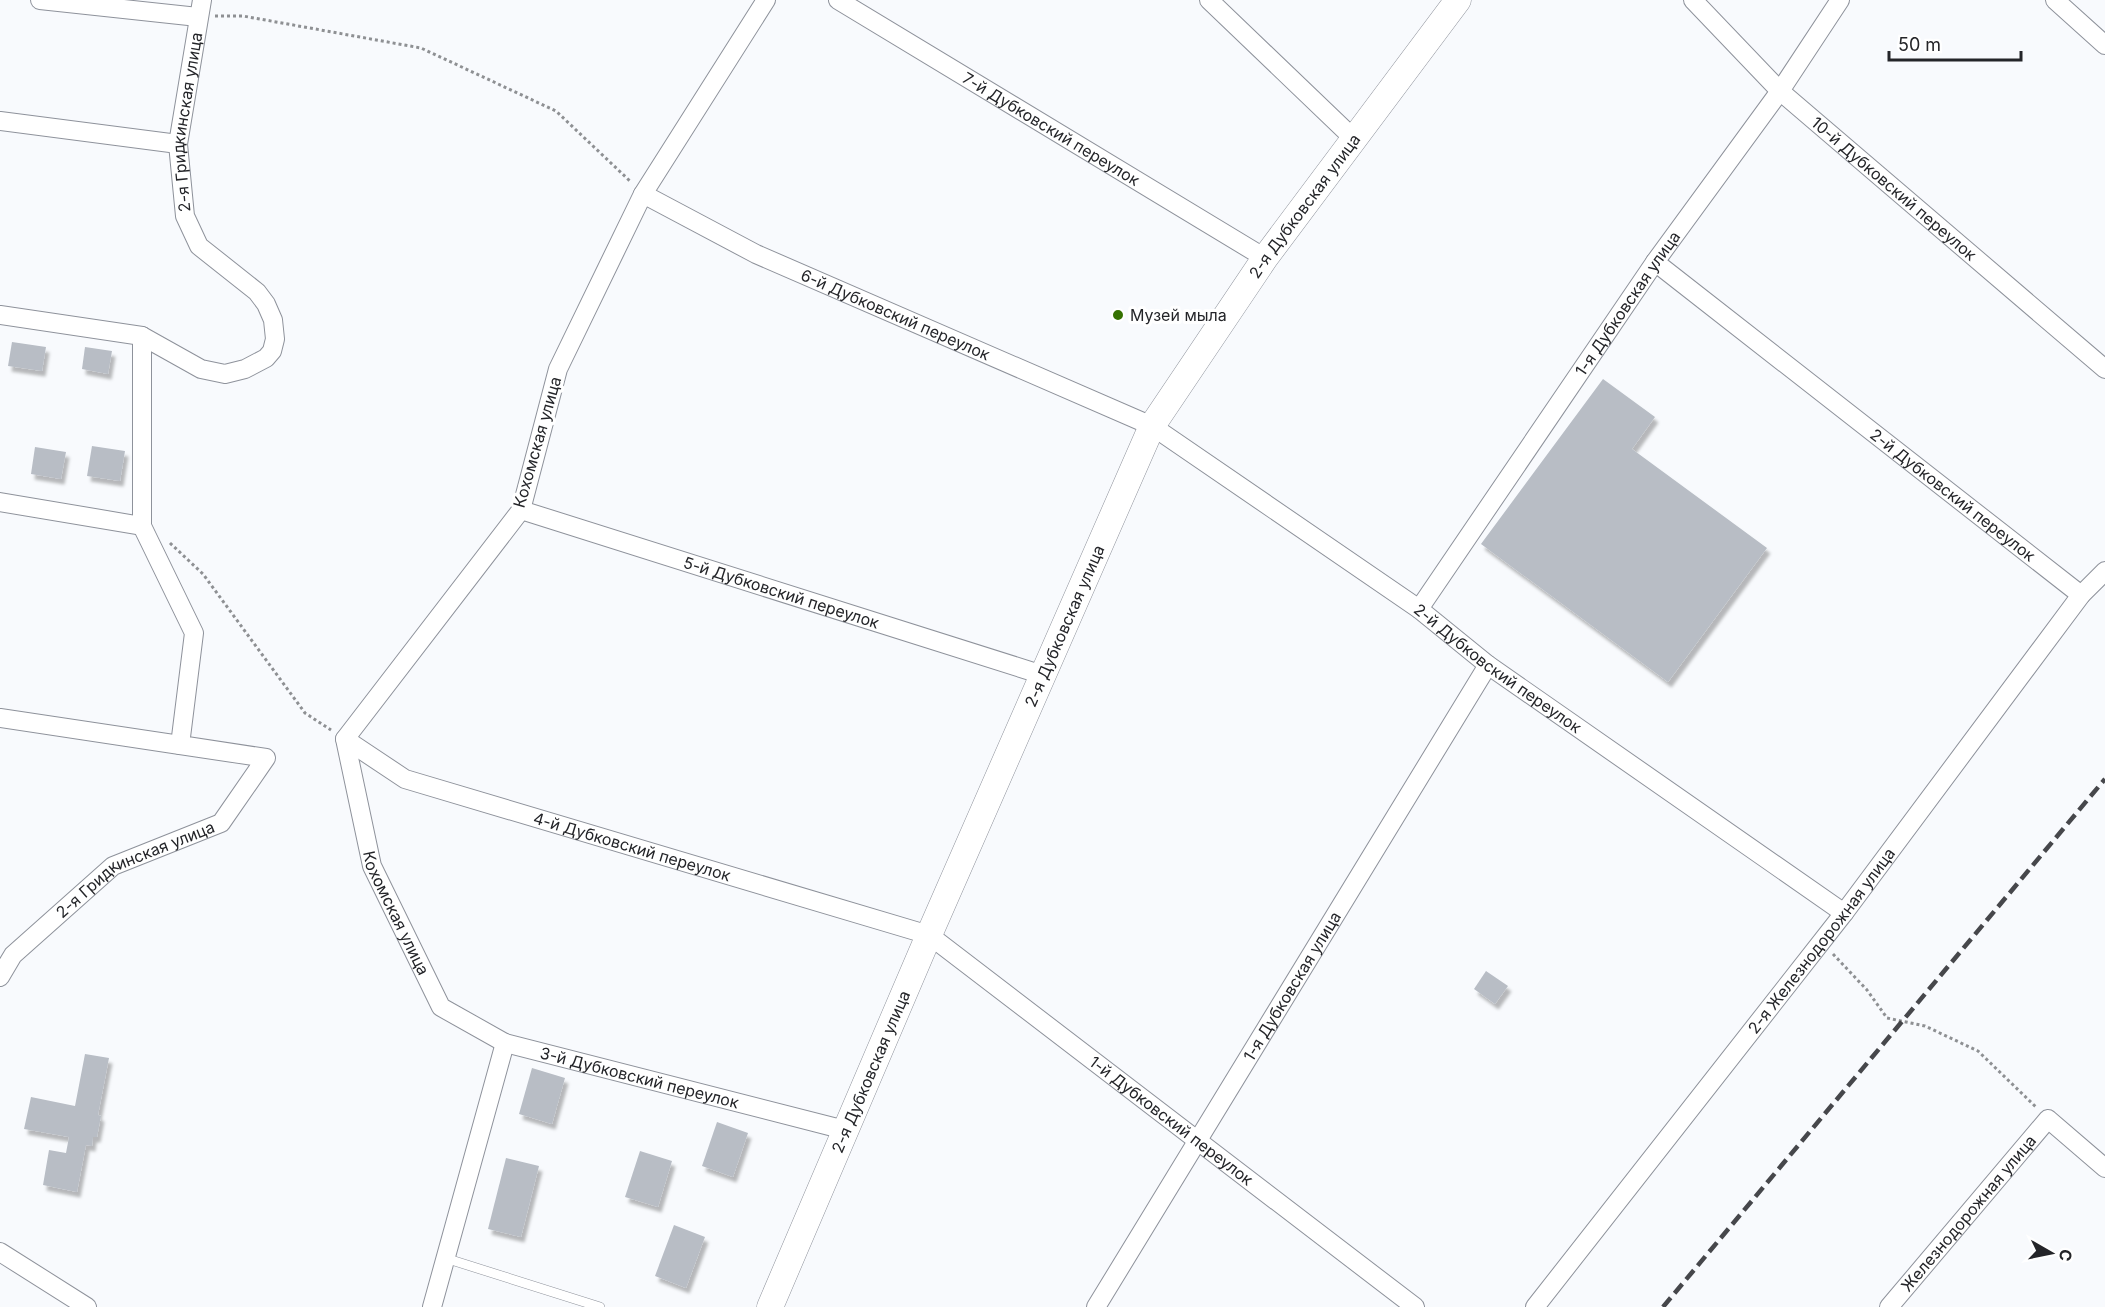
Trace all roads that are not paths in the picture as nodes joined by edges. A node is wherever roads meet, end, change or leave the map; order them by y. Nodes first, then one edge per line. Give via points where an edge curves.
1 (40, 0) edge
2 (766, 0) edge
3 (838, 0) edge
4 (1209, 0) edge
5 (1458, 0) edge
6 (1693, 0) edge
7 (1840, 0) edge
8 (2055, 0) edge
9 (200, 8) edge
10 (2105, 45) edge
11 (1780, 91) junction
12 (0, 121) edge
13 (1353, 138) junction
14 (178, 144) junction
15 (643, 194) junction
16 (1265, 258) junction
17 (1655, 262) junction
18 (0, 315) edge
19 (142, 336) junction
20 (2105, 369) edge
21 (1152, 426) junction
22 (0, 502) edge
23 (520, 510) junction
24 (142, 526) junction
25 (2105, 571) edge
26 (2081, 595) junction
27 (1419, 609) junction
28 (1488, 664) junction
29 (1043, 675) junction
30 (0, 718) edge
31 (345, 739) junction
32 (180, 745) junction
33 (1844, 913) junction
34 (929, 935) junction
35 (6, 954) edge
36 (0, 977) edge
37 (441, 1007) joint
38 (505, 1044) junction
39 (845, 1130) junction
40 (1196, 1141) junction
41 (2105, 1168) edge
42 (0, 1252) edge
43 (445, 1258) junction
44 (87, 1307) edge
45 (432, 1307) edge
46 (600, 1307) edge
47 (770, 1307) edge
48 (1096, 1307) edge
49 (1415, 1307) edge
50 (1534, 1307) edge
51 (1889, 1307) edge

1 - 9 street
2 - 15 street, Кохомская улица
3 - 16 street, 7-й Дубковский переулок
4 - 13 street
5 - 13 main road, 2-я Дубковская улица
6 - 11 street, 10-й Дубковский переулок
7 - 11 street, 1-я Дубковская улица
8 - 10 street
9 - 14 street, 2-я Гридкинская улица
11 - 17 street, 1-я Дубковская улица
11 - 20 street, 10-й Дубковский переулок
12 - 14 street
13 - 16 main road, 2-я Дубковская улица
14 - 19 street, 2-я Гридкинская улица via 185,216 192,232 199,246 257,292 273,320 275,339 266,358 225,374 201,369
15 - 21 street, 6-й Дубковский переулок via 756,254
15 - 23 street, Кохомская улица via 558,369
16 - 21 main road, 2-я Дубковская улица
17 - 26 street, 2-й Дубковский переулок
17 - 27 street, 1-я Дубковская улица
18 - 19 street
19 - 24 street
21 - 27 street, 2-й Дубковский переулок
21 - 29 main road, 2-я Дубковская улица
22 - 24 street
23 - 29 street, 5-й Дубковский переулок
23 - 31 street, Кохомская улица
24 - 32 street via 194,633
25 - 26 street, 2-я Железнодорожная улица
26 - 33 street, 2-я Железнодорожная улица
27 - 28 street, 2-й Дубковский переулок
28 - 33 street, 2-й Дубковский переулок
28 - 40 street, 1-я Дубковская улица
29 - 34 main road, 2-я Дубковская улица
30 - 32 street
31 - 34 street, 4-й Дубковский переулок via 405,779
31 - 37 street, Кохомская улица via 372,866
32 - 35 street, 2-я Гридкинская улица via 266,758 221,823 113,866
33 - 50 street, 2-я Железнодорожная улица
34 - 39 main road, 2-я Дубковская улица
34 - 40 street, 1-й Дубковский переулок
35 - 36 street, 2-я Гридкинская улица
37 - 38 street, 3-й Дубковский переулок
38 - 39 street, 3-й Дубковский переулок
38 - 43 street
39 - 47 main road, 2-я Дубковская улица
40 - 48 street, 1-я Дубковская улица
40 - 49 street, 1-й Дубковский переулок
41 - 51 street, Железнодорожная улица via 2048,1119
42 - 44 street
43 - 45 street
43 - 46 lane

